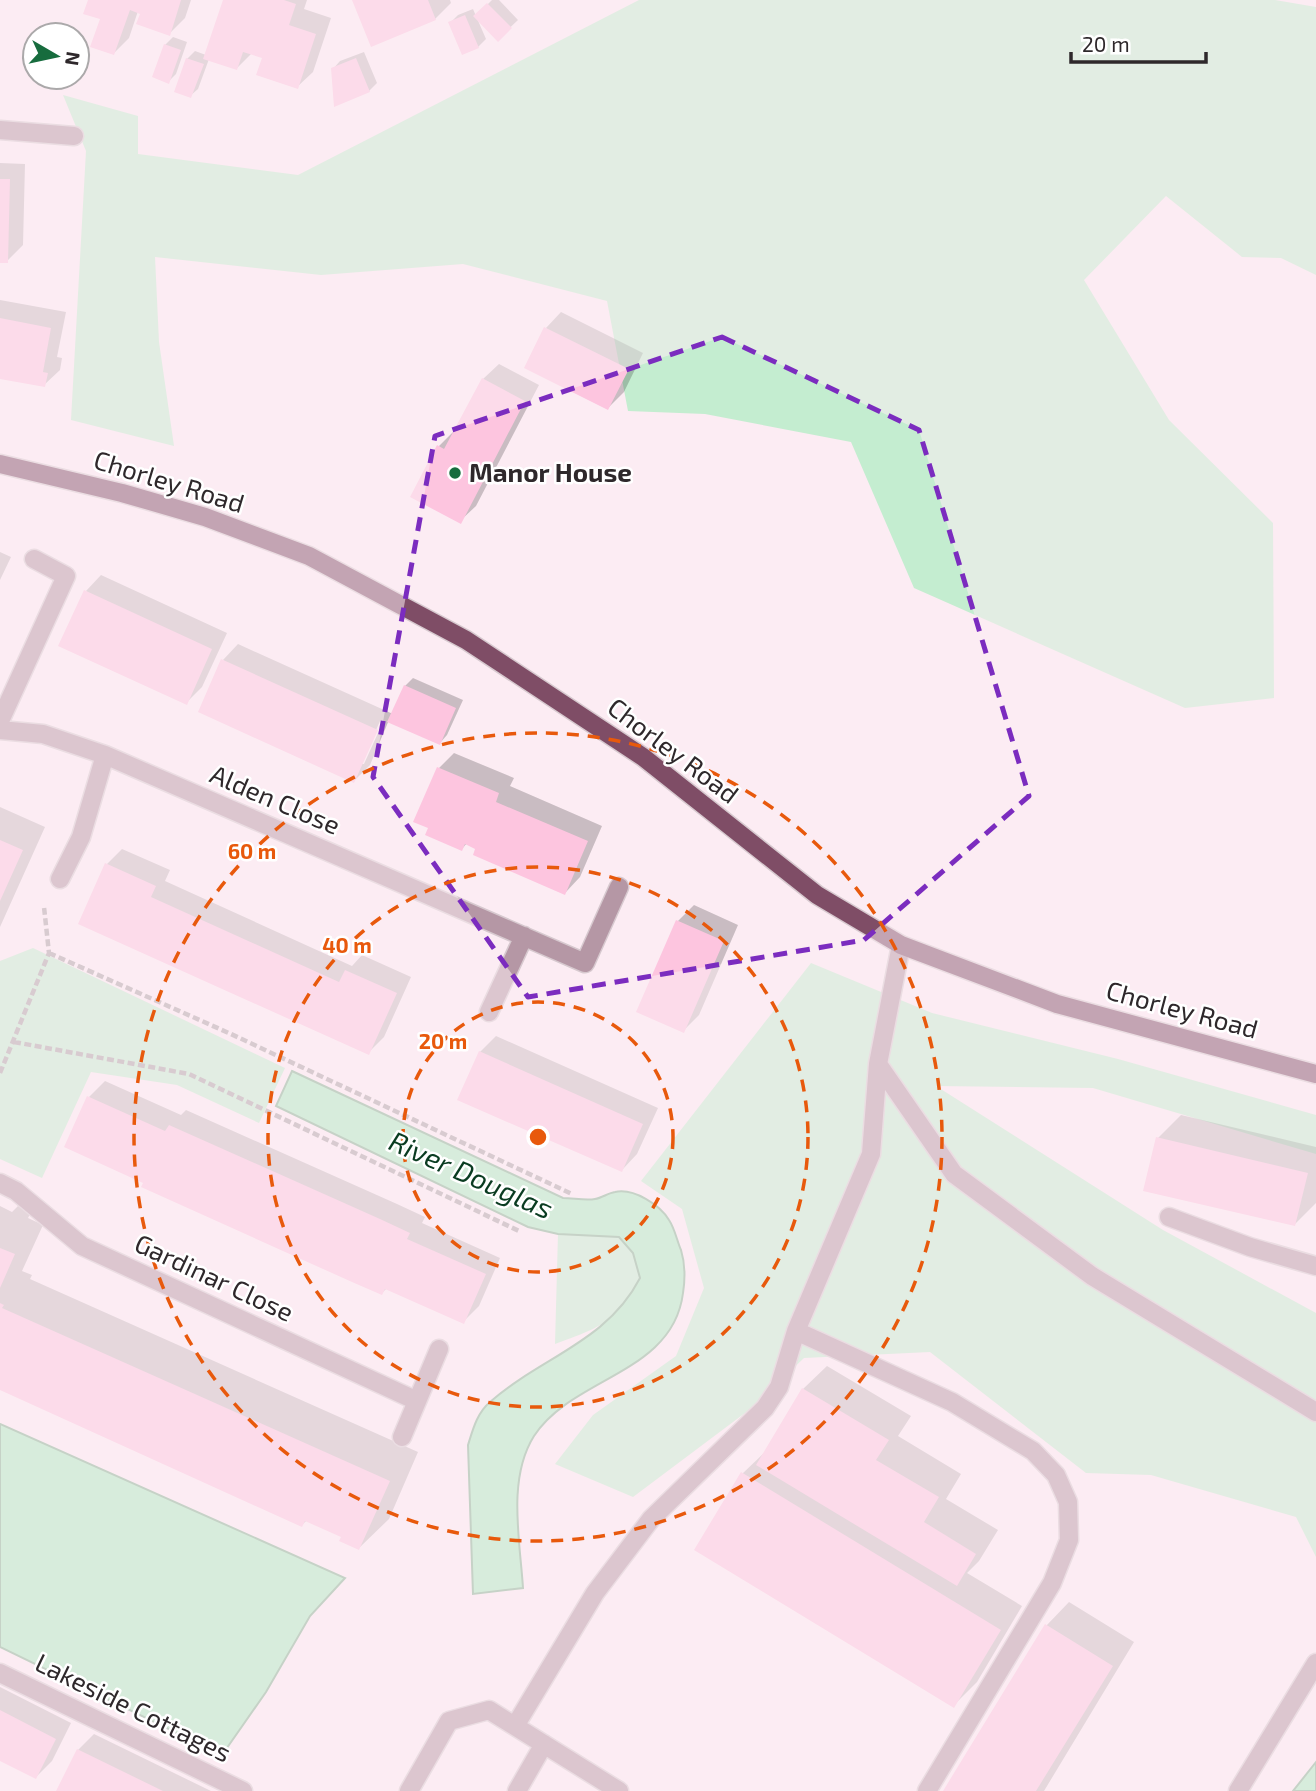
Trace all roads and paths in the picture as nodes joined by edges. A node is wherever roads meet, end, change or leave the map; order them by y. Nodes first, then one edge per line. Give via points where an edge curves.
1 (0, 130) edge
2 (74, 136) dead end
3 (0, 464) edge
4 (34, 559) dead end
5 (0, 721) edge
6 (0, 730) edge
7 (105, 755) junction
8 (60, 879) dead end
9 (619, 887) dead end
10 (44, 907) dead end
11 (524, 936) junction
12 (901, 945) junction
13 (48, 953) junction
14 (489, 1012) dead end
15 (14, 1042) junction
16 (878, 1064) junction
17 (0, 1073) edge
18 (1316, 1074) edge
19 (0, 1183) edge
20 (572, 1194) dead end
21 (1169, 1217) dead end
22 (519, 1231) dead end
23 (1316, 1266) edge
24 (796, 1331) junction
25 (439, 1349) dead end
26 (417, 1401) junction
27 (1316, 1412) edge
28 (402, 1437) dead end
29 (1316, 1663) edge
30 (0, 1673) edge
31 (515, 1726) junction
32 (544, 1744) junction
33 (243, 1791) edge
34 (409, 1791) edge
35 (517, 1791) edge
36 (619, 1791) edge
37 (927, 1791) edge
38 (1238, 1791) edge

1 - 2 street
3 - 12 main road, Chorley Road via 205,517 309,556 467,640 643,757 817,895
4 - 5 street via 66,576
6 - 7 street, Alden Close via 43,734
7 - 8 street via 80,837
7 - 11 street, Alden Close
9 - 11 street, Alden Close via 585,963
10 - 13 path
11 - 14 street
12 - 16 street
12 - 18 main road, Chorley Road via 1056,1004
13 - 15 path
13 - 20 path
15 - 17 path
15 - 22 path via 189,1074
16 - 24 street via 871,1154
16 - 27 street via 954,1174 1092,1276
19 - 26 street, Gardinar Close via 82,1246
21 - 23 street
24 - 31 street via 779,1387 765,1408 651,1519 595,1592
24 - 37 street via 952,1402 1033,1451 1056,1475 1068,1502 1069,1540 1052,1583
25 - 26 street
26 - 28 street
29 - 38 street
30 - 33 street, Lakeside Cottages
31 - 32 street
31 - 34 street via 489,1710 449,1721
32 - 35 street
32 - 36 street

